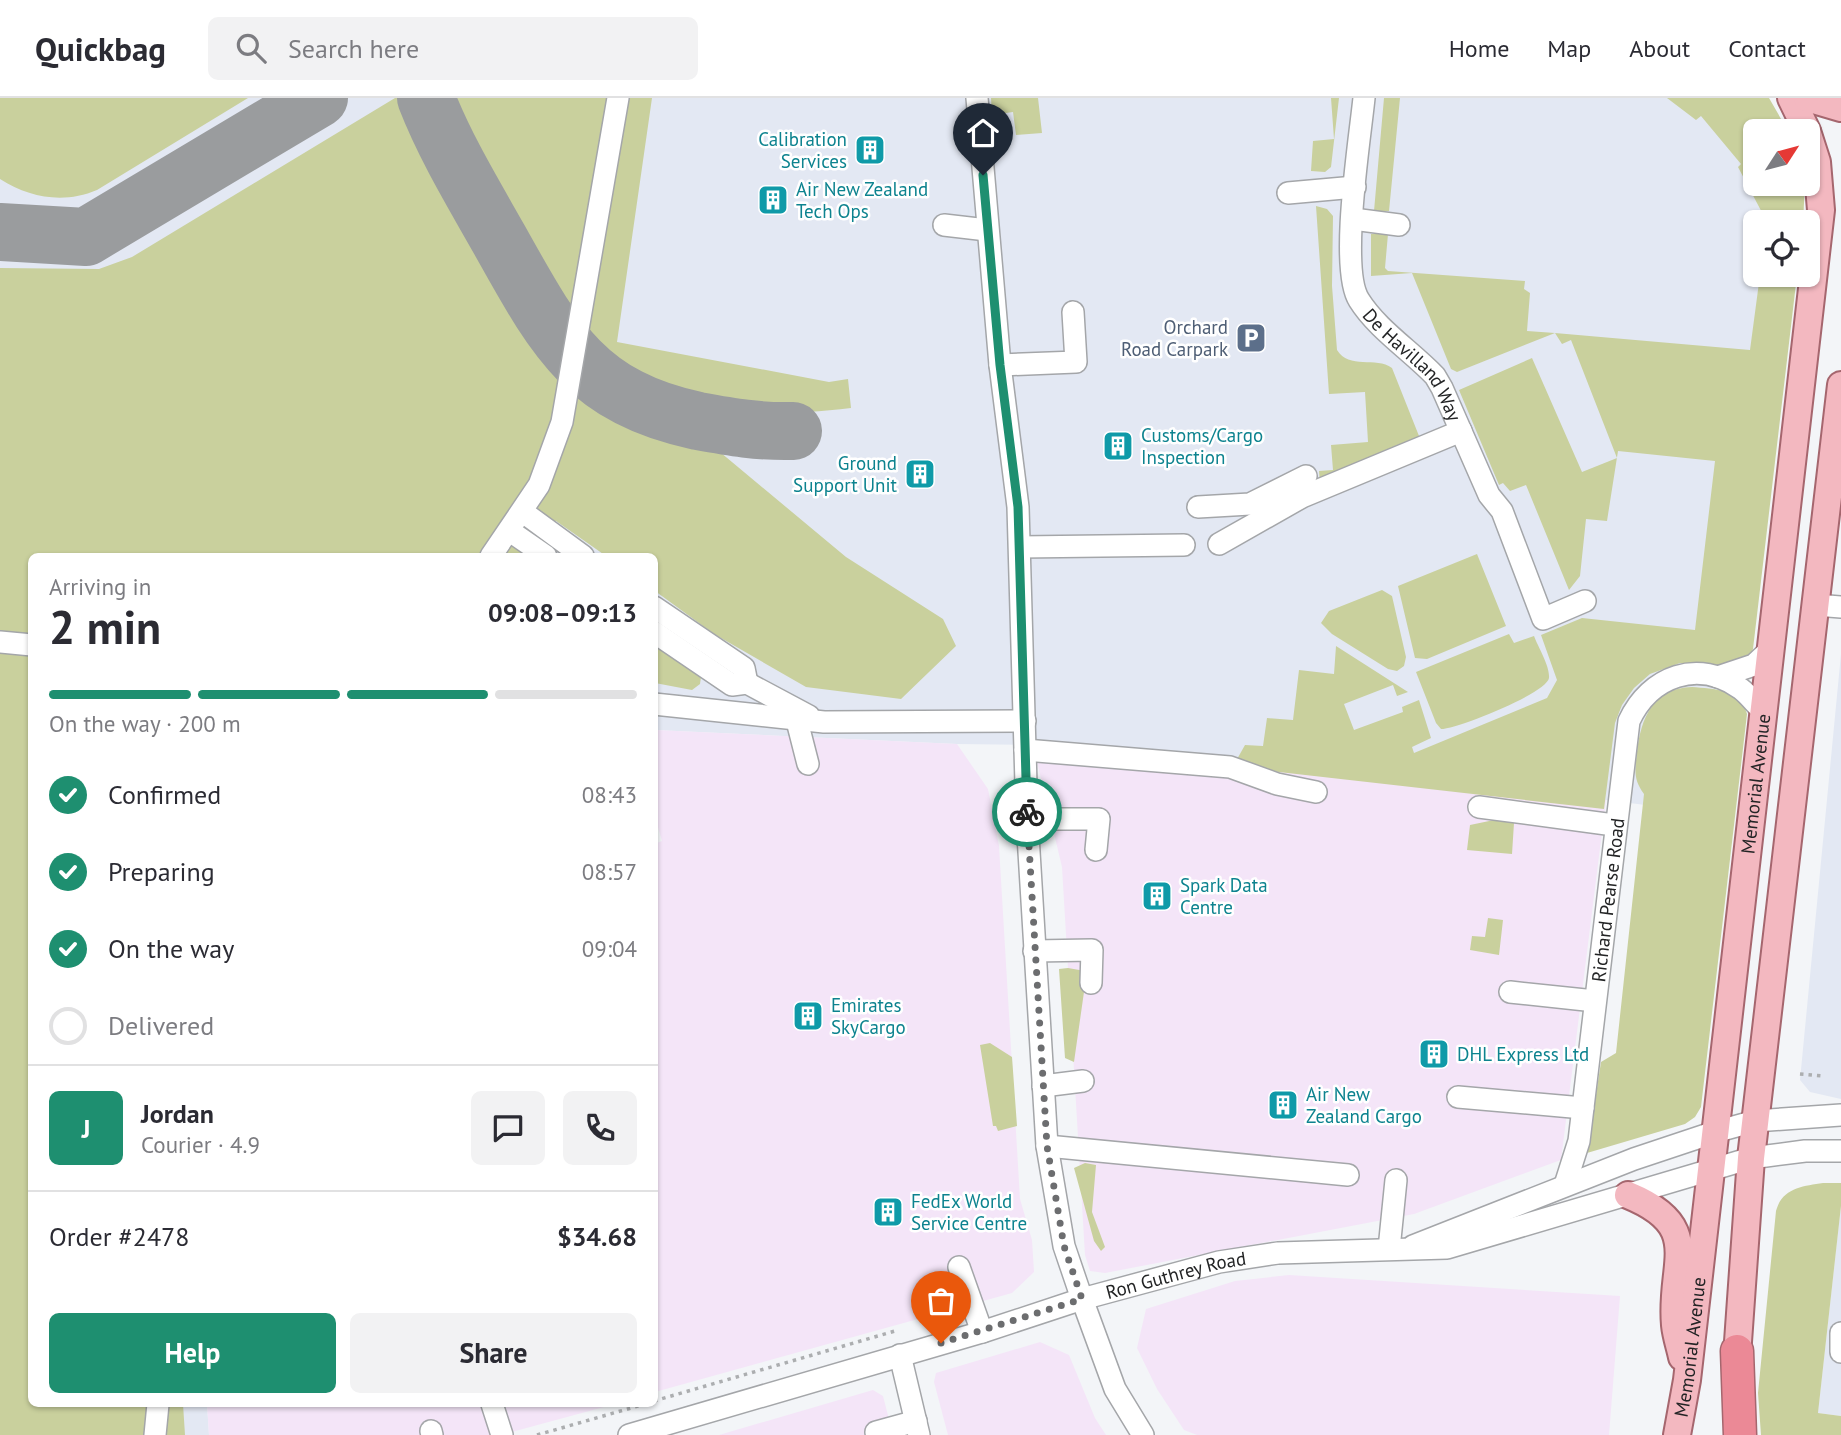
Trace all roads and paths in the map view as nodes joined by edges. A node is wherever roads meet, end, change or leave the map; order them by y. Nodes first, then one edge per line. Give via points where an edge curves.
1 (618, 98) edge
2 (977, 98) edge
3 (1364, 98) edge
4 (1791, 98) edge
5 (1807, 98) edge
6 (1841, 108) edge
7 (1801, 119) edge
8 (1355, 187) junction
9 (1288, 192) dead end
10 (1820, 196) edge
11 (1353, 219) junction
12 (944, 225) dead end
13 (1399, 225) dead end
14 (987, 230) junction
15 (1073, 312) dead end
16 (1000, 365) junction
17 (1841, 384) edge
18 (1461, 431) junction
19 (1836, 464) edge
20 (1306, 476) dead end
21 (1198, 507) dead end
22 (523, 512) junction
23 (510, 531) junction
24 (1219, 544) dead end
25 (1184, 545) dead end
26 (1020, 547) junction
27 (493, 553) edge
28 (542, 553) edge
29 (579, 553) edge
30 (1585, 600) dead end
31 (1829, 606) edge
32 (658, 610) edge
33 (658, 635) edge
34 (0, 642) edge
35 (28, 645) edge
36 (1770, 649) junction
37 (1718, 677) junction
38 (747, 683) junction
39 (658, 704) edge
40 (1764, 712) junction
41 (797, 721) junction
42 (1025, 721) junction
43 (824, 722) junction
44 (1025, 750) junction
45 (808, 764) dead end
46 (1316, 792) dead end
47 (1479, 807) dead end
48 (1027, 818) junction
49 (1615, 825) junction
50 (1096, 850) dead end
51 (1034, 951) junction
52 (1091, 983) dead end
53 (1510, 992) dead end
54 (1595, 1000) junction
55 (1800, 1074) dead end
56 (1823, 1076) dead end
57 (1083, 1081) dead end
58 (1043, 1086) junction
59 (1458, 1097) dead end
60 (1583, 1108) junction
61 (1841, 1115) edge
62 (1755, 1121) junction
63 (1715, 1132) junction
64 (1047, 1146) junction
65 (1841, 1151) edge
66 (1751, 1158) junction
67 (1711, 1170) junction
68 (1348, 1175) dead end
69 (1396, 1180) dead end
70 (1565, 1185) junction
71 (1628, 1195) junction
72 (1399, 1249) junction
73 (959, 1267) dead end
74 (1082, 1299) junction
75 (895, 1331) dead end
76 (982, 1332) junction
77 (1841, 1333) edge
78 (1737, 1351) junction
79 (1841, 1352) edge
80 (900, 1355) junction
81 (1687, 1380) junction
82 (658, 1400) edge
83 (158, 1407) edge
84 (493, 1407) edge
85 (635, 1407) edge
86 (918, 1428) edge
87 (876, 1432) dead end
88 (155, 1435) edge
89 (502, 1435) edge
90 (537, 1435) edge
91 (629, 1435) edge
92 (1143, 1435) edge
93 (1678, 1435) edge
94 (1733, 1435) edge
95 (1740, 1435) edge

1 - 22 street via 562,422 544,475
2 - 14 street
3 - 8 street, De Havilland Way
4 - 7 main road, Memorial Avenue
5 - 6 main road
8 - 9 street
8 - 11 street, De Havilland Way
10 - 36 main road, Memorial Avenue
11 - 13 street
11 - 18 street, De Havilland Way via 1351,271 1357,298 1435,376
12 - 14 street
14 - 16 street
15 - 16 street via 1076,362
16 - 26 street
17 - 19 main road, Memorial Avenue
18 - 24 street via 1302,497
18 - 30 street, De Havilland Way via 1489,495 1502,511 1543,619
19 - 31 main road, Memorial Avenue
20 - 21 street via 1250,503
22 - 23 street
22 - 29 street
23 - 27 street
23 - 28 street
25 - 26 street
26 - 42 street
31 - 62 main road, Memorial Avenue
32 - 38 street via 744,668
33 - 38 street via 732,685
34 - 35 street
36 - 37 street, Richard Pearse Road via 1743,670
36 - 40 main road, Memorial Avenue
37 - 40 street via 1741,689
37 - 49 street, Richard Pearse Road via 1672,678 1648,691 1637,704 1629,720
38 - 43 street
39 - 41 street
40 - 63 main road, Memorial Avenue
41 - 43 street
41 - 45 street
42 - 43 street
42 - 44 street
44 - 46 street via 1230,767
44 - 48 street
47 - 49 street
48 - 50 street via 1099,819
48 - 51 street
49 - 54 street, Richard Pearse Road
51 - 52 street via 1092,950
51 - 58 street
53 - 54 street
54 - 60 street, Richard Pearse Road
55 - 56 path
57 - 58 street
58 - 64 street
59 - 60 street
60 - 70 street, Richard Pearse Road via 1579,1142
61 - 62 street, Ron Guthrey Road
62 - 63 street, Ron Guthrey Road
62 - 66 main road, Memorial Avenue
63 - 67 main road, Memorial Avenue
63 - 70 street, Ron Guthrey Road
64 - 68 street
64 - 74 street via 1064,1246
65 - 66 street, Ron Guthrey Road
66 - 67 street, Ron Guthrey Road
66 - 78 main road, Memorial Avenue
67 - 71 street, Ron Guthrey Road
67 - 81 main road, Memorial Avenue
69 - 72 street
70 - 72 street, Ron Guthrey Road
71 - 72 street, Ron Guthrey Road via 1447,1248
71 - 81 main road via 1660,1211 1678,1242 1675,1324
72 - 74 street, Ron Guthrey Road via 1243,1258
73 - 76 street
74 - 76 street, Ron Guthrey Road
74 - 92 street via 1115,1389
75 - 82 path
76 - 80 street, Ron Guthrey Road
77 - 79 street
78 - 94 main road, Memorial Avenue
78 - 95 highway
80 - 86 street
80 - 91 street, Ron Guthrey Road
81 - 93 main road, Memorial Avenue
83 - 88 street
84 - 89 street
85 - 90 path
86 - 87 street

